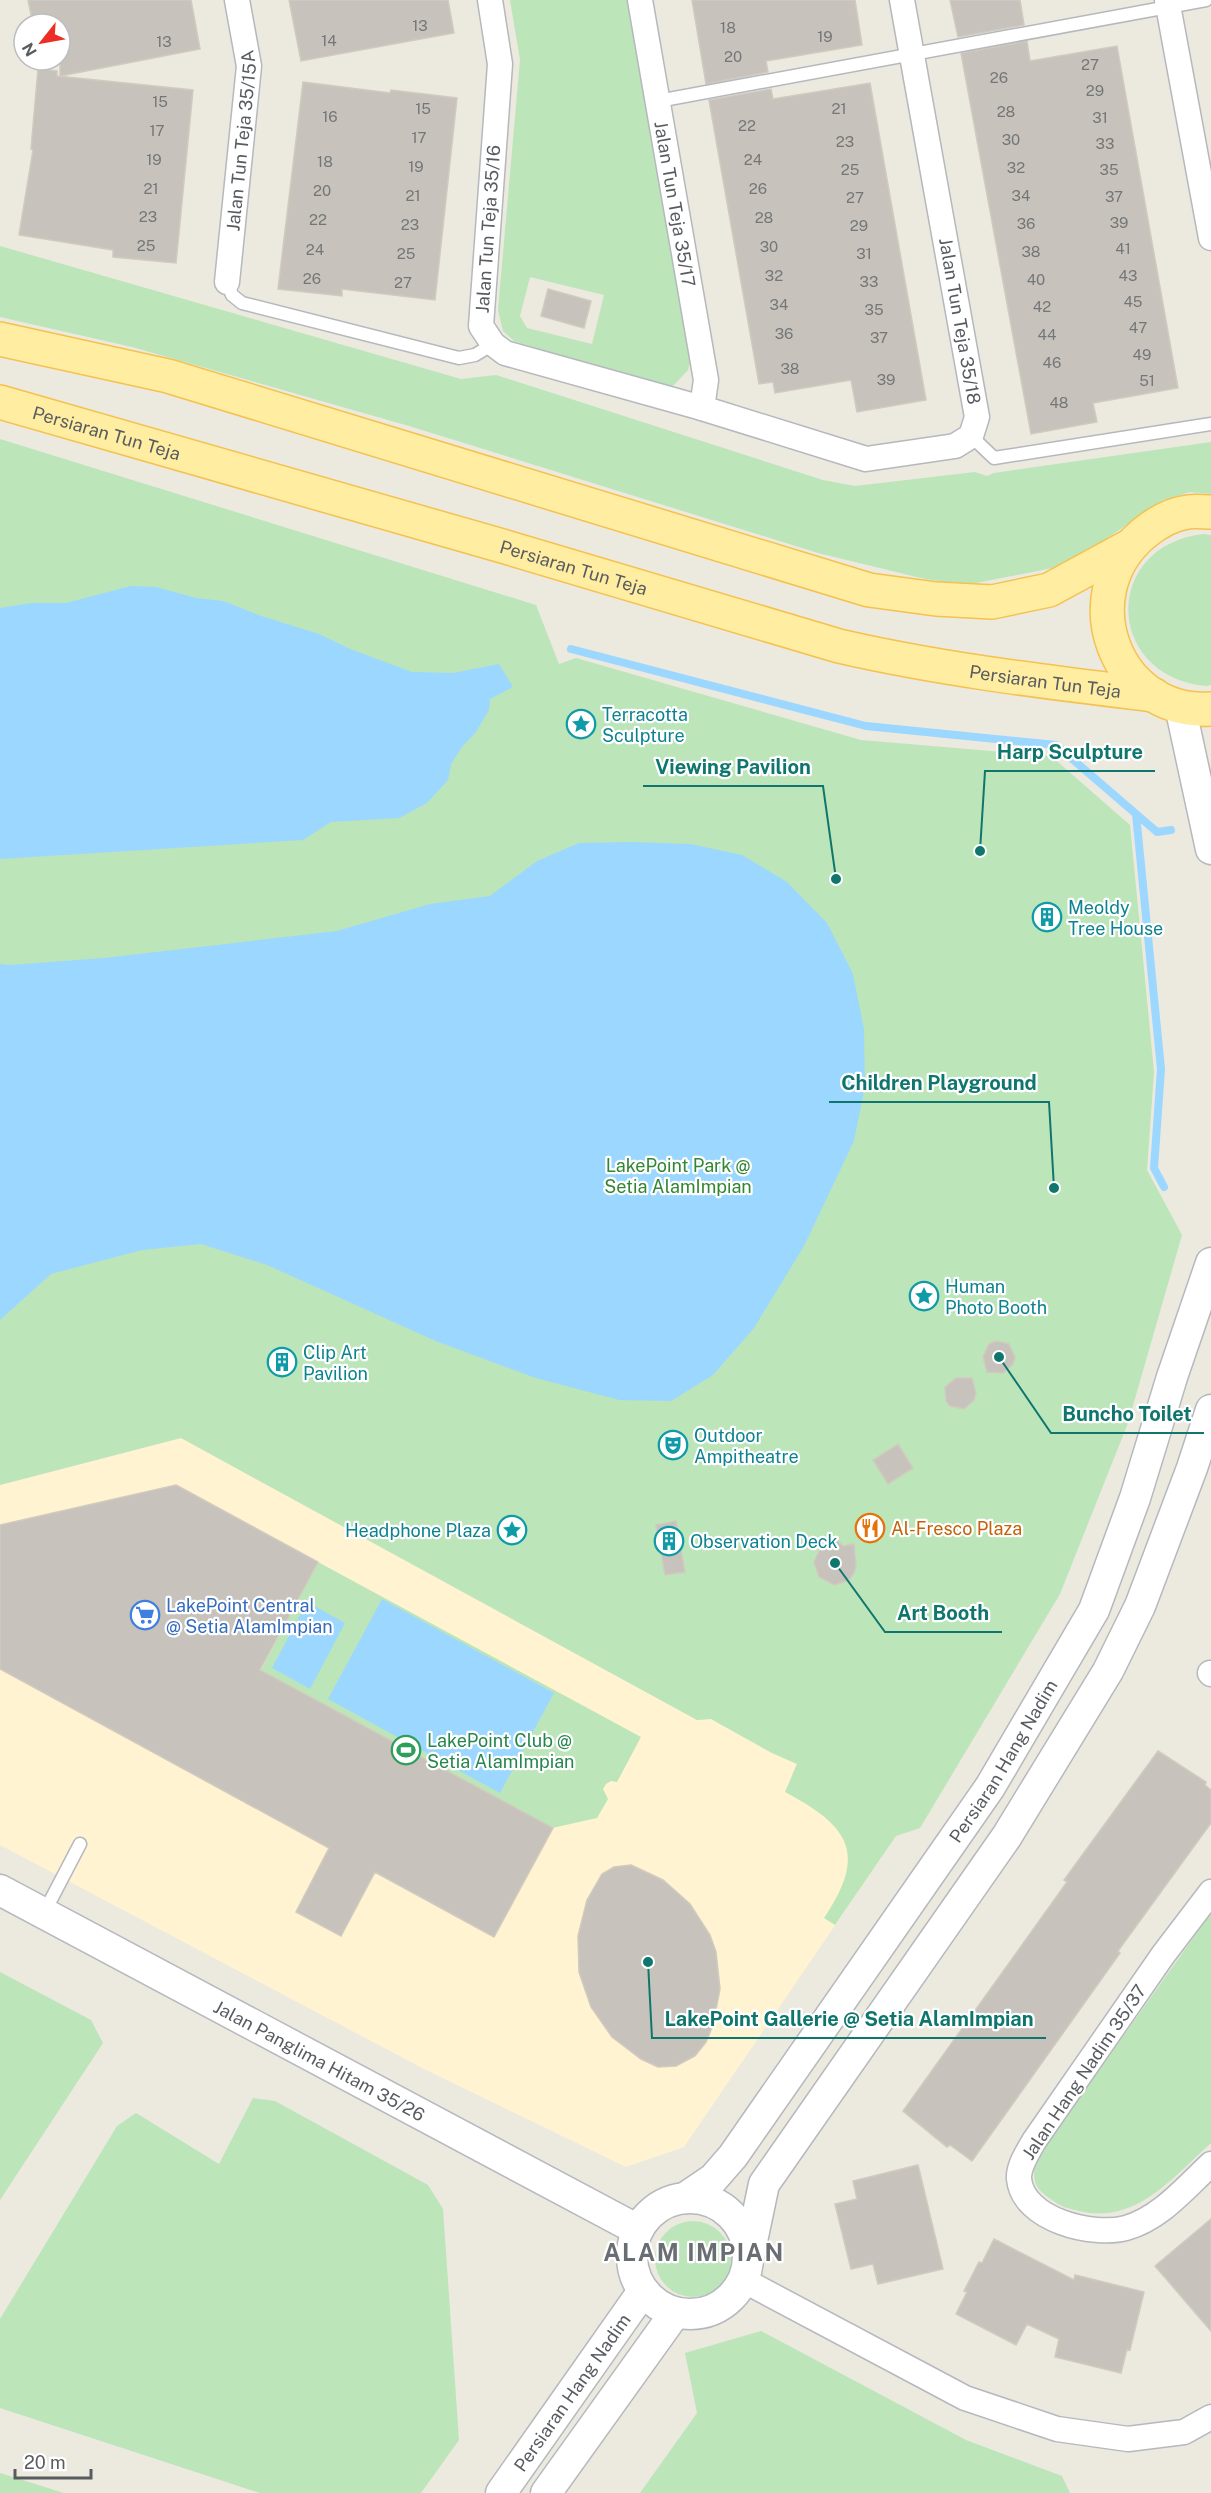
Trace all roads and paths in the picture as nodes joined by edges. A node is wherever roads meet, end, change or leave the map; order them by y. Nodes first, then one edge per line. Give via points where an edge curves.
1 (237, 0) edge
2 (490, 0) edge
3 (640, 0) edge
4 (902, 0) edge
5 (1206, 0) edge
6 (1168, 3) edge
7 (912, 54) junction
8 (658, 100) junction
9 (1211, 238) edge
10 (227, 282) joint
11 (0, 339) edge
12 (492, 344) junction
13 (0, 402) edge
14 (702, 408) junction
15 (1211, 424) edge
16 (971, 436) junction
17 (1211, 512) edge
18 (1128, 547) junction
19 (1181, 704) edge
20 (1211, 849) edge
21 (1211, 1263) edge
22 (1211, 1410) edge
23 (80, 1844) dead end
24 (0, 1890) edge
25 (1211, 1892) edge
26 (43, 1914) junction
27 (1211, 2164) edge
28 (685, 2198) junction
29 (638, 2230) junction
30 (746, 2270) junction
31 (643, 2291) junction
32 (675, 2313) junction
33 (1211, 2417) edge
34 (501, 2493) edge
35 (546, 2493) edge

1 - 10 street, Jalan Tun Teja 35/15A via 249,66
2 - 12 street, Jalan Tun Teja 35/16 via 500,64 481,326
3 - 8 street, Jalan Tun Teja 35/17
4 - 7 street, Jalan Tun Teja 35/18
5 - 6 lane
6 - 7 lane
6 - 9 street
7 - 8 lane
7 - 16 street, Jalan Tun Teja 35/18 via 977,417
8 - 14 street, Jalan Tun Teja 35/17 via 706,380
10 - 12 lane via 232,295 242,303 459,358 476,355
11 - 18 main road via 168,376 869,590 992,602 1049,590
12 - 14 street via 505,353
13 - 19 main road, Persiaran Tun Teja via 839,646
14 - 16 street via 866,459 955,446
15 - 16 lane via 994,458
17 - 18 main road via 1186,512 1155,524
18 - 19 main road via 1114,571 1107,598 1107,626 1116,654 1132,677
19 - 20 street
21 - 28 street, Persiaran Hang Nadim via 1135,1498 1094,1610 990,1787 733,2157 712,2179
22 - 30 street via 1140,1606 1108,1671 1007,1836 764,2184
23 - 26 lane
24 - 26 street, Jalan Panglima Hitam 35/26
25 - 27 street, Jalan Hang Nadim 35/37 via 1034,2141 1018,2177 1023,2193 1035,2209 1058,2221 1090,2230 1126,2228 1163,2210
26 - 29 street, Jalan Panglima Hitam 35/26
28 - 29 street via 657,2208
28 - 30 street via 712,2203 735,2220 743,2232
29 - 31 street via 632,2245 632,2261
30 - 32 street via 734,2294 722,2305 707,2313
30 - 33 street via 965,2397 1057,2429 1128,2439 1184,2432
31 - 32 street
31 - 34 street, Persiaran Hang Nadim
32 - 35 street, Persiaran Hang Nadim

